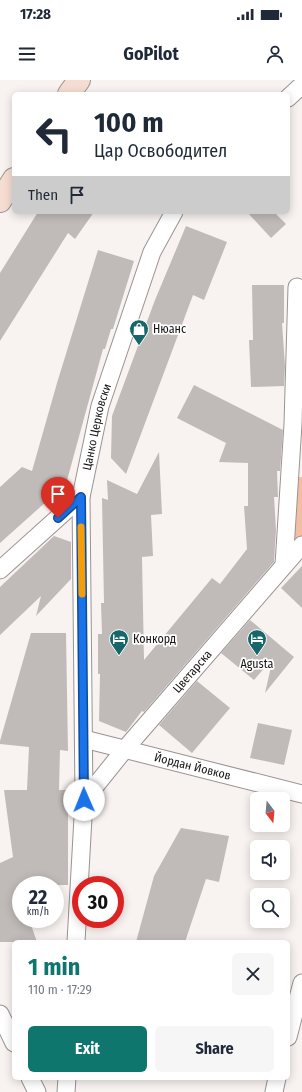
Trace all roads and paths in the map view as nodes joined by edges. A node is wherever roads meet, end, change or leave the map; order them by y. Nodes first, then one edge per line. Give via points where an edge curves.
1 (79, 80) edge
2 (302, 86) edge
3 (70, 92) edge
4 (290, 96) edge
5 (12, 182) edge
6 (0, 201) edge
7 (173, 214) edge
8 (297, 287) dead end
9 (81, 497) junction
10 (302, 545) edge
11 (284, 565) junction
12 (0, 570) edge
13 (84, 739) junction
14 (125, 749) junction
15 (302, 794) edge
16 (84, 800) junction
17 (76, 940) edge
18 (302, 983) edge
19 (0, 1014) edge
20 (290, 1029) edge
21 (12, 1039) edge
22 (31, 1080) edge
23 (67, 1080) edge
24 (277, 1080) edge
25 (37, 1092) edge
26 (66, 1092) edge
27 (274, 1092) edge

1 - 3 main road
2 - 4 street
5 - 6 main road
7 - 9 street, Цанко Церковски via 152,252 100,406
8 - 11 street via 293,424
9 - 12 street
9 - 13 street, Цанко Церковски
10 - 11 street, Цветарска
11 - 14 street, Цветарска
13 - 14 street, Йордан Йовков
13 - 16 street, Цанко Церковски
14 - 15 street, Йордан Йовков
14 - 16 street, Цветарска
16 - 17 street, Цанко Церковски
18 - 20 street
19 - 21 street
22 - 25 street
23 - 26 street
24 - 27 street

